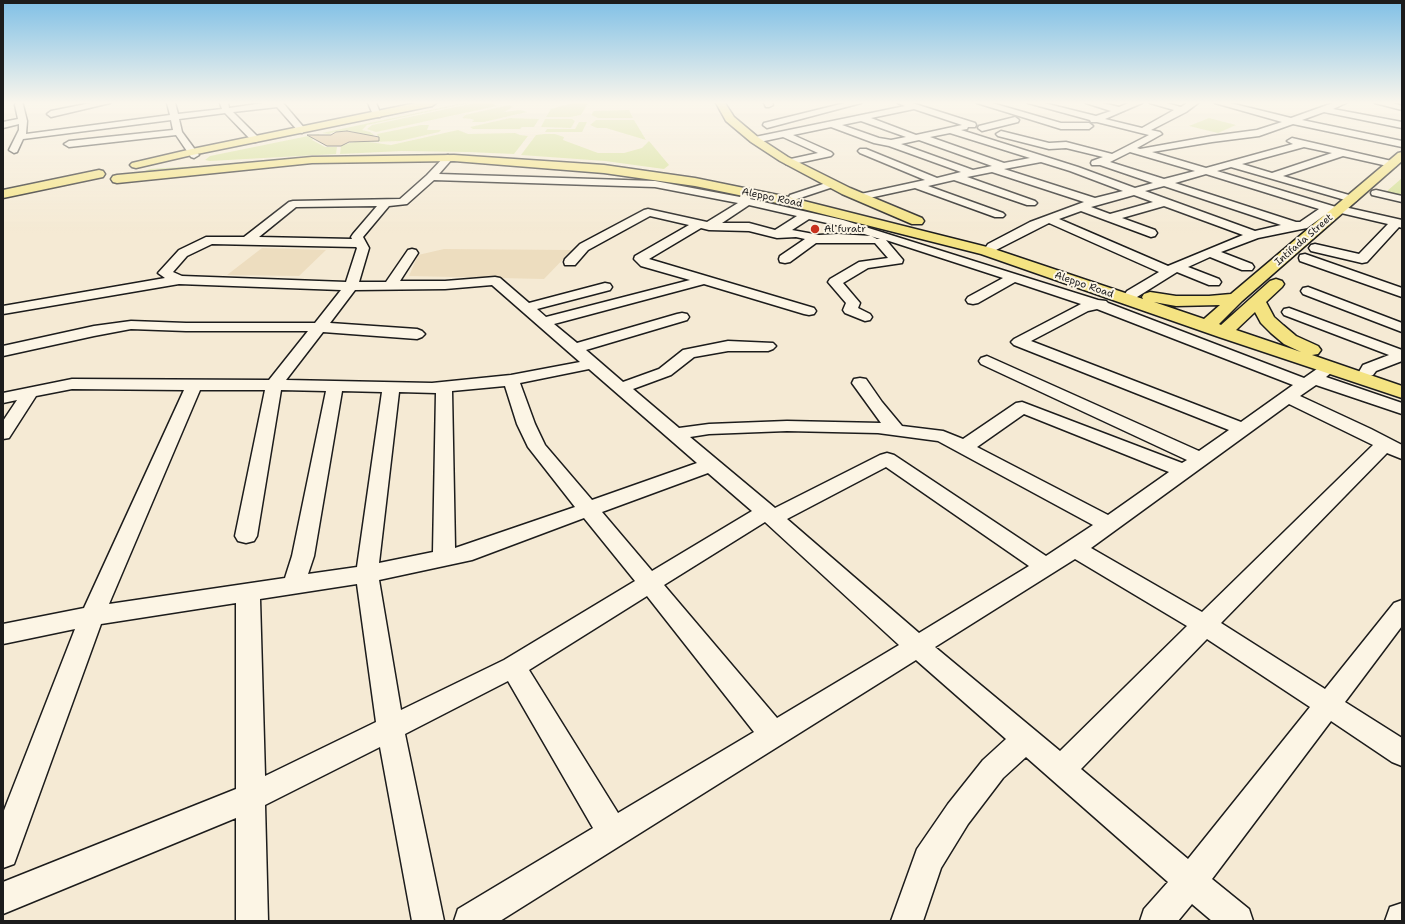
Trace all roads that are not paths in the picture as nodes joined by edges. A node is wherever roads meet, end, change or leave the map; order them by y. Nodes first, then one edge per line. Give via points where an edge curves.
1 (16, 146) edge
2 (89, 146) edge
3 (188, 146) edge
4 (226, 146) edge
5 (232, 146) edge
6 (764, 146) edge
7 (811, 146) edge
8 (900, 146) edge
9 (942, 146) edge
10 (997, 146) edge
11 (1070, 146) edge
12 (1140, 146) edge
13 (1160, 146) edge
14 (1295, 146) edge
15 (1313, 146) edge
16 (22, 149) dead end
17 (1134, 150) junction
18 (863, 151) dead end
19 (1341, 152) junction
20 (88, 153) dead end
21 (193, 154) junction
22 (1114, 157) junction
23 (448, 158) junction
24 (1040, 159) junction
25 (1397, 159) edge
26 (789, 162) junction
27 (1101, 162) junction
28 (1231, 164) junction
29 (206, 165) junction
30 (1003, 167) junction
31 (144, 169) junction
32 (992, 169) junction
33 (1074, 169) junction
34 (1206, 171) junction
35 (122, 173) junction
36 (973, 173) junction
37 (1272, 176) junction
38 (431, 177) junction
39 (953, 177) junction
40 (936, 181) junction
41 (1162, 182) junction
42 (1244, 183) junction
43 (832, 184) junction
44 (916, 185) junction
45 (1133, 190) junction
46 (1376, 193) junction
47 (3, 195) edge
48 (745, 196) junction
49 (794, 197) junction
50 (860, 197) junction
51 (1205, 197) junction
52 (1402, 199) edge
53 (1095, 202) junction
54 (1165, 202) junction
55 (385, 203) junction
56 (1031, 203) dead end
57 (1080, 207) junction
58 (1146, 208) junction
59 (1345, 208) junction
60 (1160, 214) dead end
61 (808, 215) junction
62 (999, 215) dead end
63 (1110, 218) junction
64 (1051, 220) junction
65 (1400, 222) edge
66 (704, 225) junction
67 (1295, 226) junction
68 (1151, 233) dead end
69 (777, 234) junction
70 (1254, 235) junction
71 (1223, 237) dead end
72 (820, 239) junction
73 (884, 239) junction
74 (248, 240) junction
75 (971, 241) junction
76 (1237, 242) junction
77 (360, 243) junction
78 (992, 247) junction
79 (412, 252) dead end
80 (1210, 252) junction
81 (785, 258) dead end
82 (570, 262) dead end
83 (1299, 262) junction
84 (1247, 267) dead end
85 (1173, 269) junction
86 (1014, 277) junction
87 (1402, 278) edge
88 (179, 280) junction
89 (706, 280) junction
90 (1214, 282) dead end
91 (1380, 285) junction
92 (351, 286) junction
93 (390, 286) junction
94 (605, 287) dead end
95 (1308, 291) dead end
96 (1402, 293) edge
97 (1129, 296) junction
98 (1236, 298) junction
99 (973, 300) dead end
100 (1257, 300) junction
101 (1099, 305) junction
102 (526, 308) junction
103 (3, 310) edge
104 (809, 311) dead end
105 (1289, 312) dead end
106 (682, 317) dead end
107 (865, 318) dead end
108 (543, 322) junction
109 (1210, 324) junction
110 (319, 327) junction
111 (1402, 328) edge
112 (1227, 329) junction
113 (417, 334) dead end
114 (768, 346) dead end
115 (574, 349) junction
116 (3, 351) edge
117 (1402, 356) edge
118 (987, 360) dead end
119 (592, 364) junction
120 (1366, 372) junction
121 (1314, 377) junction
122 (512, 380) junction
123 (860, 383) dead end
124 (1402, 383) edge
125 (194, 385) junction
126 (274, 385) junction
127 (335, 386) junction
128 (391, 387) junction
129 (444, 387) junction
130 (620, 388) junction
131 (1402, 392) edge
132 (30, 393) junction
133 (3, 398) edge
134 (1402, 409) edge
135 (1242, 429) junction
136 (896, 430) junction
137 (3, 434) edge
138 (675, 434) junction
139 (964, 447) junction
140 (1393, 448) edge
141 (711, 465) junction
142 (1193, 465) junction
143 (589, 510) junction
144 (770, 515) junction
145 (1109, 525) junction
146 (246, 536) dead end
147 (1075, 549) junction
148 (444, 558) junction
149 (1046, 567) junction
150 (367, 574) junction
151 (649, 584) junction
152 (294, 585) junction
153 (248, 592) junction
154 (1402, 608) edge
155 (92, 616) junction
156 (1203, 624) junction
157 (3, 634) edge
158 (917, 646) junction
159 (513, 667) junction
160 (1328, 705) junction
161 (390, 728) junction
162 (773, 734) junction
163 (1026, 739) junction
164 (1402, 753) edge
165 (1060, 769) junction
166 (250, 798) junction
167 (12, 807) edge
168 (612, 833) junction
169 (3, 853) edge
170 (1191, 881) junction
171 (3, 898) edge
172 (252, 921) edge
173 (428, 921) edge
174 (470, 921) edge
175 (906, 921) edge
176 (1156, 921) edge
177 (1237, 921) edge

1 - 16 street via 14,150
2 - 20 street
3 - 21 street
4 - 21 main road
5 - 21 main road
6 - 26 main road
7 - 26 street via 828,154
8 - 36 street
9 - 30 street
10 - 24 street
11 - 22 street
12 - 17 street
13 - 17 street
14 - 28 street
15 - 19 street
17 - 22 street
17 - 34 street
18 - 40 street
19 - 25 street
19 - 37 street
21 - 29 main road via 191,161
21 - 31 main road
21 - 35 main road
22 - 27 street
23 - 35 main road, Aleppo Road via 312,160
23 - 38 street
23 - 48 main road, Aleppo Road via 604,169 695,182
24 - 30 street
24 - 33 street
25 - 46 main road, Intifada Street
25 - 59 main road, Intifada Street
26 - 43 main road
27 - 33 street
27 - 41 street
28 - 34 street
28 - 37 street
29 - 31 main road, Aleppo Road
29 - 49 main road, Aleppo Road via 314,157 457,154 608,165
30 - 32 street
31 - 35 main road, Aleppo Road
32 - 36 street
32 - 53 street
33 - 45 street
34 - 41 street
34 - 42 street
35 - 47 main road
36 - 39 street
37 - 59 street
38 - 48 street via 655,184
38 - 55 street via 403,202
39 - 40 street
39 - 56 street
40 - 44 street
41 - 45 street
41 - 51 street
42 - 51 street
42 - 59 street
43 - 49 street
43 - 50 main road
44 - 50 street
44 - 62 street
45 - 53 street
45 - 54 street
46 - 52 street
46 - 59 main road, Intifada Street
48 - 61 street
48 - 66 street via 744,204
48 - 97 main road, Aleppo Road via 788,201 885,224 986,251
49 - 75 main road, Aleppo Road
50 - 75 main road
51 - 67 street
53 - 57 street
54 - 58 street
54 - 70 street
55 - 74 street via 293,204
55 - 77 street via 358,237
57 - 63 street
57 - 64 street
58 - 60 street
58 - 63 street
59 - 65 street
59 - 67 street
59 - 83 main road, Intifada Street
59 - 98 main road, Intifada Street
61 - 69 street
61 - 73 street
63 - 68 street
64 - 78 street via 1034,225
64 - 85 street
65 - 83 street via 1362,259
66 - 69 street via 749,227
66 - 82 street via 648,212 584,247
66 - 89 street via 640,259
67 - 70 street
69 - 72 street via 796,233
70 - 76 street
71 - 76 street
72 - 73 street
72 - 81 street via 813,239
73 - 86 street
73 - 107 street via 897,260 864,265 835,282 853,304 850,310
74 - 77 street
74 - 88 street via 210,240 183,253 165,273
75 - 78 main road, Aleppo Road
76 - 80 street
77 - 92 street via 363,248
78 - 97 main road, Aleppo Road
79 - 93 street
80 - 84 street
80 - 85 street
83 - 91 street
83 - 100 main road, Intifada Street
85 - 90 street
85 - 97 street
86 - 99 street
86 - 101 street
87 - 91 street
88 - 92 street
88 - 103 street
89 - 104 street
89 - 108 street
91 - 96 street
92 - 93 street
92 - 110 street
93 - 102 street via 495,281
94 - 102 street
95 - 111 street
97 - 98 main road via 1176,301
97 - 101 street
97 - 109 main road, Aleppo Road
98 - 109 main road, Intifada Street
100 - 112 main road, Intifada Street
100 - 121 main road via 1267,319 1290,340
101 - 121 street
101 - 135 street via 1084,307 1019,342
102 - 108 street
105 - 117 street
106 - 115 street
108 - 115 street
109 - 112 main road, Aleppo Road
110 - 113 street
110 - 116 street via 131,325
110 - 126 street
112 - 121 main road, Aleppo Road
114 - 130 street via 728,346 689,353 665,372
115 - 119 street
117 - 120 street via 1369,368
118 - 142 street
119 - 122 street
119 - 130 street
120 - 121 main road, Aleppo Road
120 - 124 main road, Aleppo Road
121 - 131 main road, Aleppo Road
121 - 134 street
121 - 135 street
121 - 140 street
122 - 129 street
122 - 143 street via 526,424 537,447
123 - 136 street
125 - 126 street
125 - 132 street via 72,384
125 - 155 street
126 - 127 street
126 - 146 street
127 - 128 street
127 - 152 street via 303,556
128 - 129 street
128 - 150 street
129 - 148 street
130 - 138 street
132 - 133 street
132 - 137 street
135 - 142 street
136 - 138 street via 787,426 709,429
136 - 139 street via 943,436
138 - 141 street
139 - 142 street via 1022,407
139 - 145 street
140 - 156 street
141 - 143 street
141 - 144 street
142 - 145 street
143 - 148 street via 464,554
143 - 151 street
144 - 149 street via 887,459
144 - 151 street
144 - 158 street
145 - 147 street
147 - 149 street
147 - 156 street
148 - 150 street
149 - 158 street
150 - 152 street
150 - 161 street
151 - 159 street
151 - 162 street
152 - 153 street
153 - 155 street
153 - 166 street
154 - 160 street
155 - 157 street
155 - 167 street
156 - 160 street
156 - 165 street
158 - 162 street
158 - 163 street
159 - 161 street
159 - 168 street
160 - 164 street
160 - 170 street
161 - 166 street
161 - 173 street
162 - 168 street
163 - 165 street
163 - 175 street via 993,769 958,814 928,860
165 - 170 street
166 - 171 street
166 - 172 street
167 - 169 street
168 - 174 street
170 - 176 street
170 - 177 street

